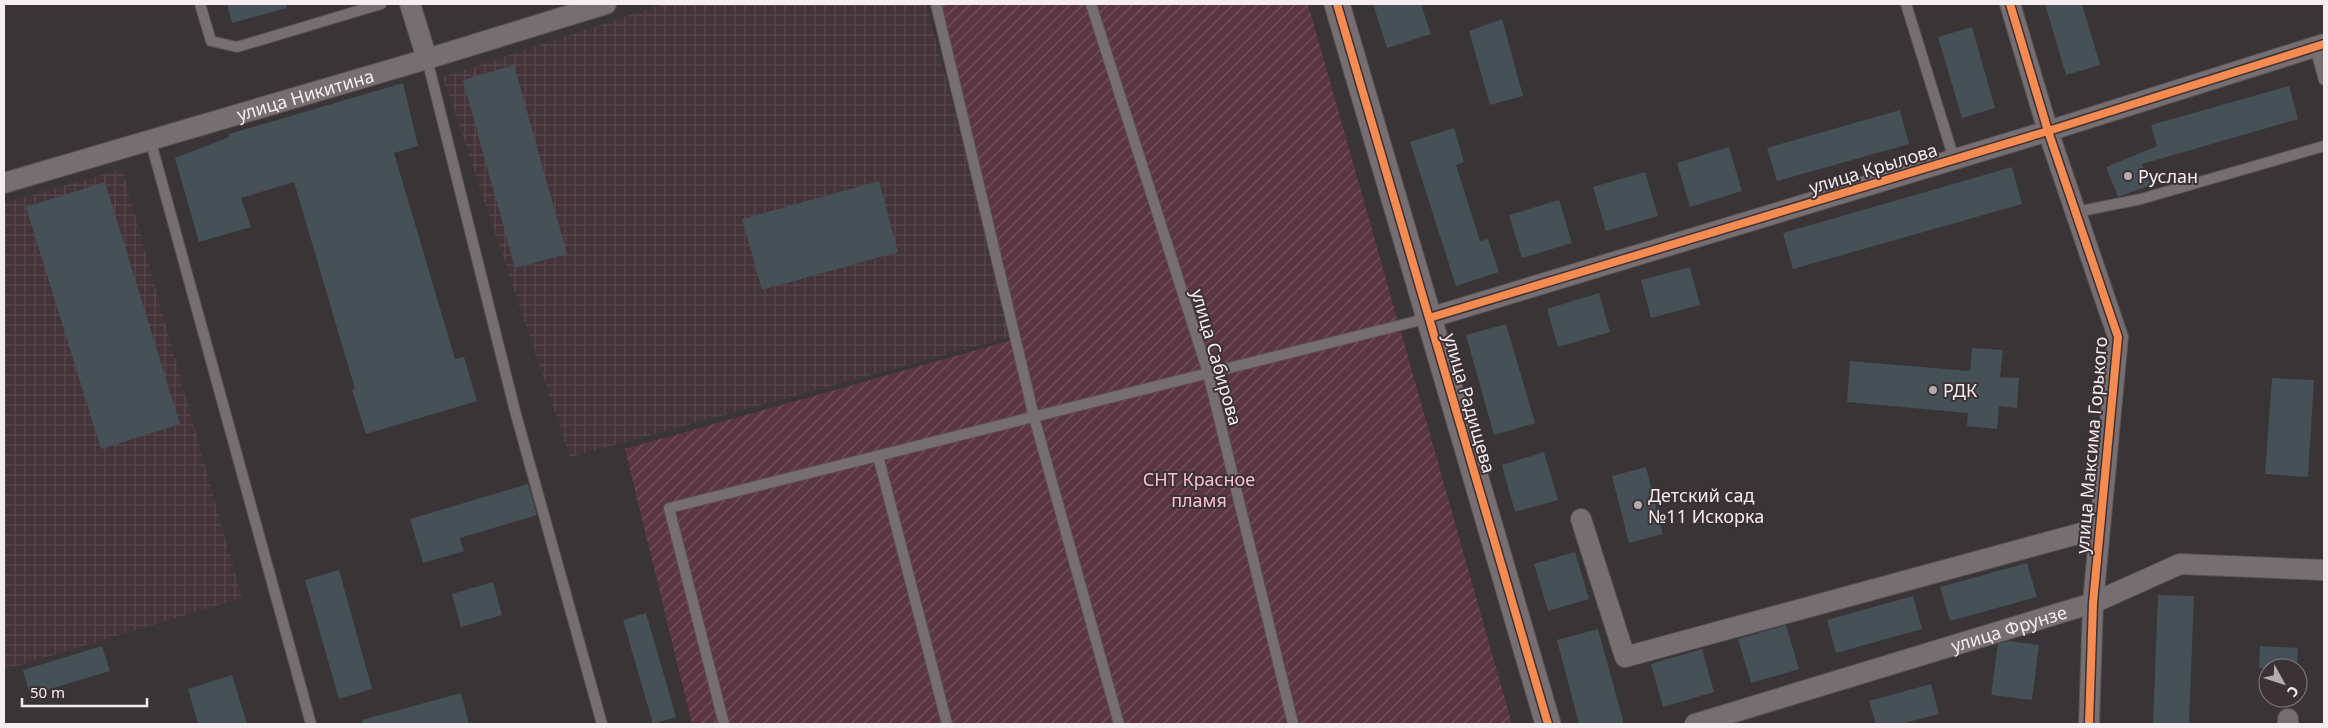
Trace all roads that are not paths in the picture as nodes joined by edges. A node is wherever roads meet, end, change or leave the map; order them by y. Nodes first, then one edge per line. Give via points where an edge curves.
1 (200, 4) edge
2 (381, 4) edge
3 (410, 4) edge
4 (606, 4) edge
5 (936, 4) edge
6 (1091, 4) edge
7 (1337, 4) edge
8 (1906, 4) edge
9 (2010, 4) edge
10 (349, 8) edge
11 (2319, 45) edge
12 (427, 59) junction
13 (2324, 80) edge
14 (2048, 131) junction
15 (150, 138) junction
16 (2324, 146) edge
17 (1954, 160) junction
18 (4, 183) edge
19 (2076, 212) junction
20 (1429, 318) junction
21 (1208, 373) junction
22 (1034, 417) junction
23 (878, 456) junction
24 (1581, 519) dead end
25 (2100, 528) junction
26 (2324, 570) edge
27 (2093, 603) junction
28 (311, 724) edge
29 (602, 724) edge
30 (724, 724) edge
31 (947, 724) edge
32 (1119, 724) edge
33 (1293, 724) edge
34 (1548, 724) edge
35 (1695, 724) edge
36 (2089, 724) edge

1 - 10 lane via 211,40 238,47
2 - 10 lane
3 - 12 street
4 - 12 street, улица Никитина
5 - 22 lane
6 - 21 lane, улица Сабирова
7 - 20 street, улица Радищева
8 - 17 lane
9 - 14 street, улица Максима Горького
11 - 13 lane
11 - 14 street, улица Крылова
12 - 15 street, улица Никитина
12 - 29 lane via 515,411
14 - 17 street, улица Крылова
14 - 19 street, улица Максима Горького
15 - 18 street, улица Никитина
15 - 28 lane
16 - 19 lane via 2141,200
17 - 20 street, улица Крылова
19 - 25 street, улица Максима Горького via 2118,337
20 - 21 lane
20 - 34 street, улица Радищева
21 - 22 lane
21 - 33 lane, улица Сабирова
22 - 23 lane
22 - 32 lane
23 - 30 lane via 669,508
23 - 31 lane
24 - 25 street via 1626,657
25 - 27 street, улица Максима Горького
26 - 27 street, улица Фрунзе via 2180,564
27 - 35 street, улица Фрунзе
27 - 36 street, улица Максима Горького

